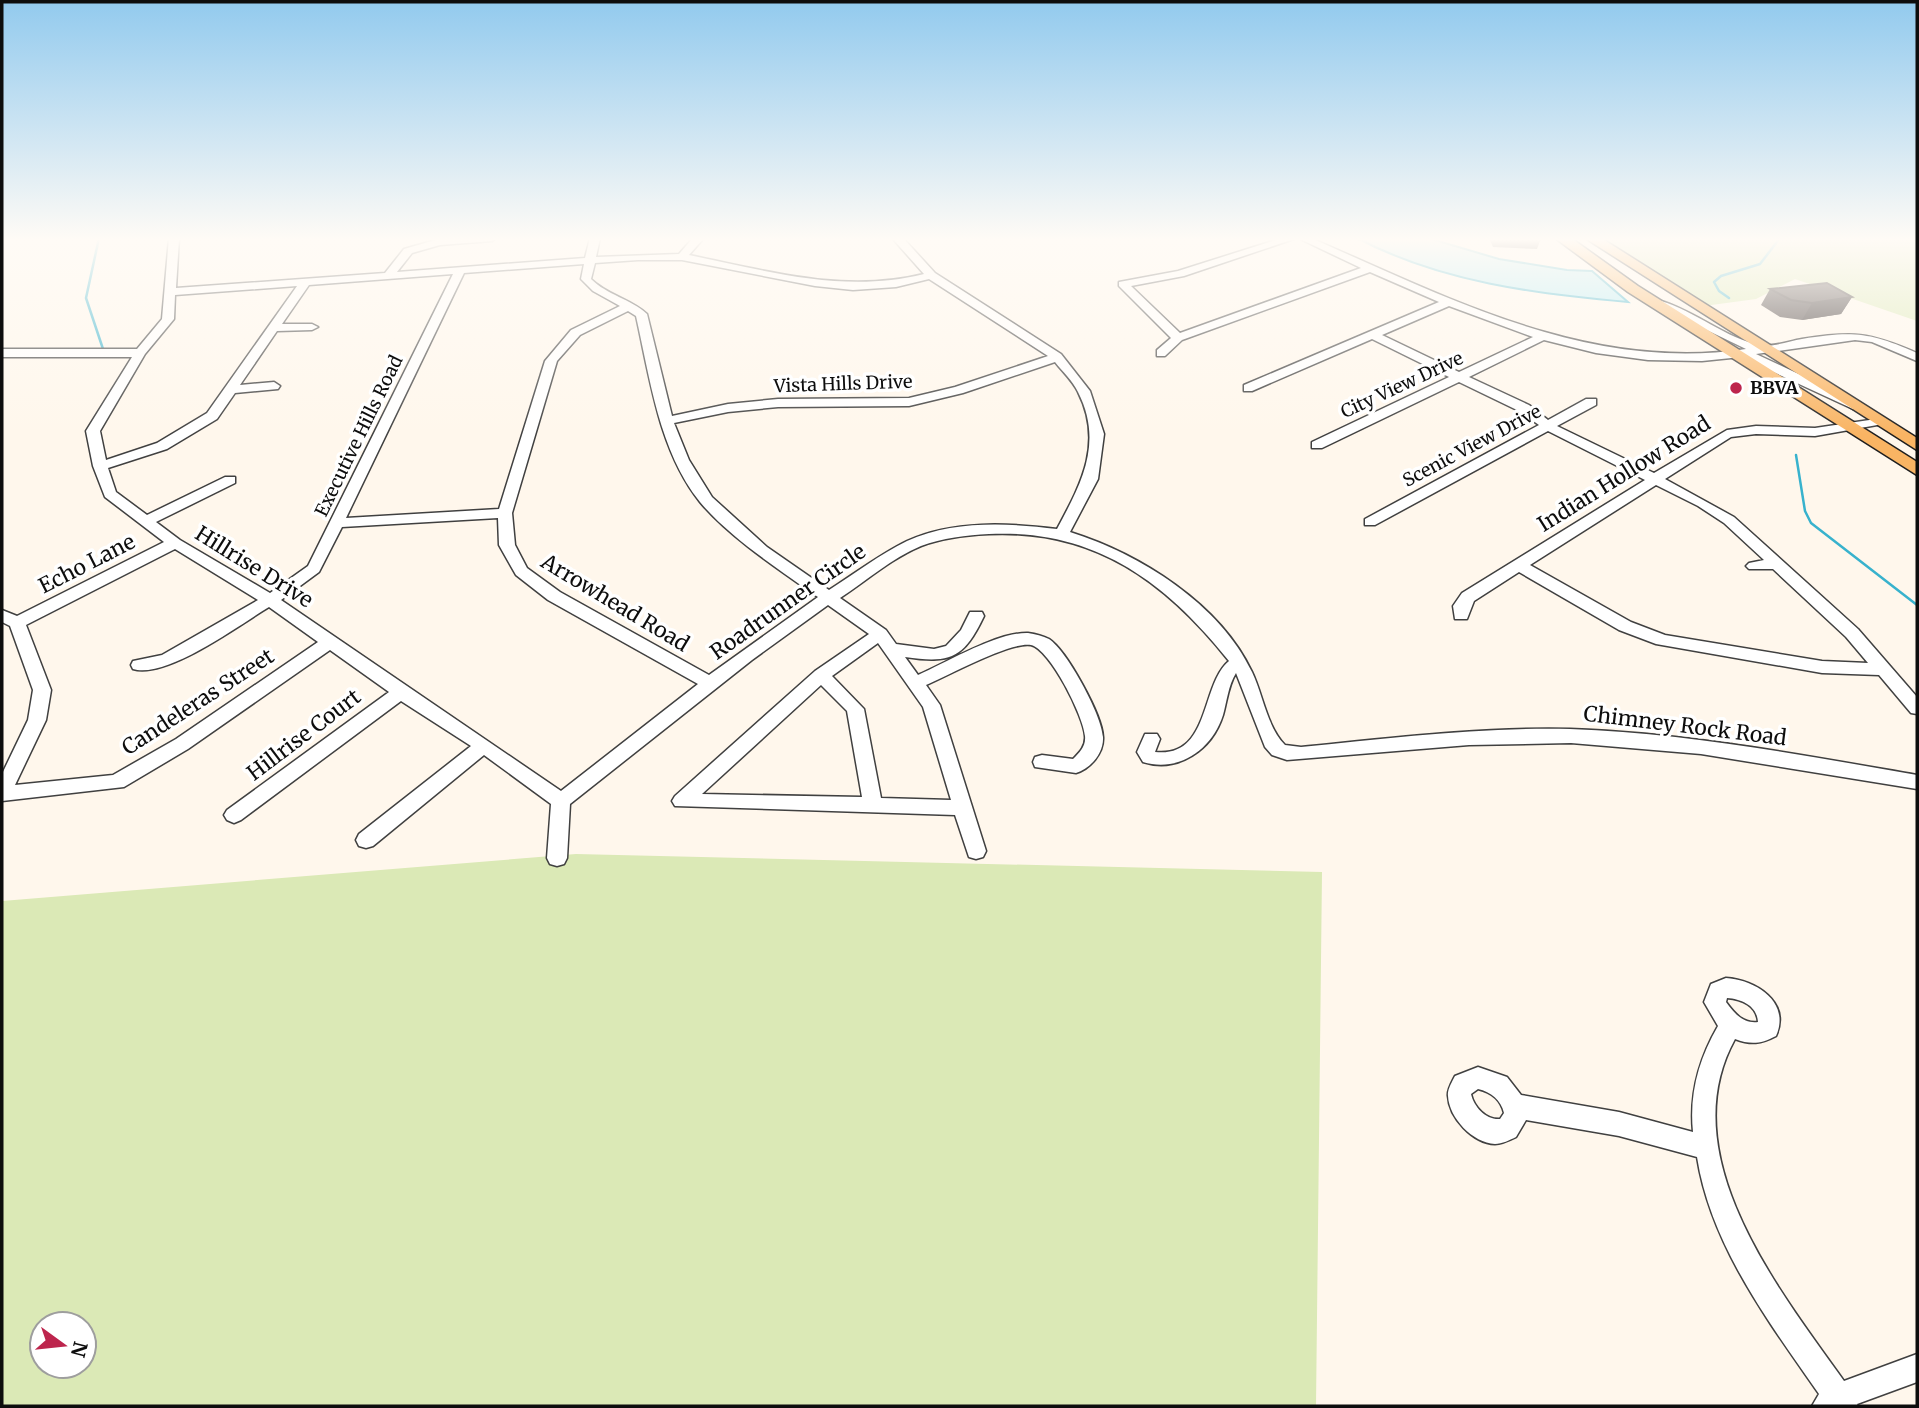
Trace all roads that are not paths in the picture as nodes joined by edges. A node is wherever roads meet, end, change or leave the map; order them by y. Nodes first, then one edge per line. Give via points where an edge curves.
1 (170, 304) edge
2 (291, 304) edge
3 (444, 304) edge
4 (626, 304) edge
5 (975, 304) edge
6 (1143, 304) edge
7 (1273, 304) edge
8 (1446, 304) edge
9 (1454, 304) edge
10 (1659, 304) edge
11 (1661, 304) edge
12 (1694, 304) edge
13 (631, 306) junction
14 (312, 327) dead end
15 (274, 328) junction
16 (1374, 336) junction
17 (1178, 338) junction
18 (1540, 338) junction
19 (1765, 349) junction
20 (2, 353) edge
21 (140, 353) junction
22 (1161, 353) dead end
23 (1737, 354) junction
24 (1057, 357) junction
25 (1917, 357) edge
26 (1461, 377) junction
27 (274, 386) dead end
28 (1248, 388) dead end
29 (234, 389) junction
30 (1591, 402) dead end
31 (1856, 407) junction
32 (667, 421) junction
33 (1878, 421) junction
34 (1548, 426) junction
35 (1850, 427) junction
36 (1317, 445) dead end
37 (1917, 445) edge
38 (100, 466) junction
39 (1917, 470) edge
40 (1654, 479) junction
41 (230, 480) dead end
42 (505, 513) junction
43 (146, 521) junction
44 (1370, 522) dead end
45 (339, 523) junction
46 (1063, 532) junction
47 (175, 543) junction
48 (1777, 564) junction
49 (1519, 565) junction
50 (1754, 566) dead end
51 (828, 597) junction
52 (270, 600) junction
53 (1461, 615) dead end
54 (976, 616) dead end
55 (9, 619) edge
56 (880, 634) junction
57 (330, 642) junction
58 (891, 649) junction
59 (1239, 662) junction
60 (139, 664) dead end
61 (1884, 669) junction
62 (821, 675) junction
63 (915, 683) junction
64 (712, 684) junction
65 (401, 692) junction
66 (1917, 708) edge
67 (1151, 739) dead end
68 (484, 745) junction
69 (1279, 751) joint
70 (1042, 762) dead end
71 (1917, 782) edge
72 (2, 794) edge
73 (561, 801) junction
74 (873, 804) junction
75 (961, 808) junction
76 (234, 815) dead end
77 (366, 840) dead end
78 (976, 851) dead end
79 (557, 858) dead end
80 (1731, 1025) dead end
81 (1515, 1106) dead end
82 (1708, 1149) junction
83 (1917, 1368) edge
84 (1836, 1403) edge

1 - 21 street, Hillrise Drive via 169,319
2 - 15 street
3 - 45 street, Executive Hills Road
4 - 13 street
5 - 24 street
6 - 17 street
7 - 17 street
8 - 16 street
9 - 18 street
10 - 23 main road
11 - 19 street via 1741,345
12 - 19 main road
13 - 32 street via 645,323
13 - 42 street, Arrowhead Road via 592,321 563,339 551,361
14 - 15 street
15 - 29 street
16 - 26 street
16 - 28 street
17 - 22 street
18 - 23 street via 1598,351 1661,357
18 - 26 street, City View Drive
19 - 23 street
19 - 25 street via 1864,335
19 - 31 main road
20 - 21 street
21 - 38 street, Hillrise Drive via 93,431
23 - 31 street via 1761,359
23 - 35 main road
24 - 32 street, Vista Hills Drive via 909,402 778,403
24 - 46 street via 1084,391 1097,434 1091,479
26 - 34 street via 1524,408
26 - 36 street, City View Drive
27 - 29 street
29 - 38 street via 212,416 162,446
30 - 34 street, Scenic View Drive
31 - 33 main road
32 - 51 street via 682,460 706,500 762,550
33 - 35 street, Indian Hollow Road
33 - 37 main road
34 - 40 street
34 - 44 street, Scenic View Drive
35 - 39 main road
35 - 40 street, Indian Hollow Road via 1730,433
38 - 43 street, Hillrise Drive via 110,494
40 - 48 street via 1723,515
40 - 49 street, Indian Hollow Road
41 - 43 street
42 - 45 street
42 - 64 street, Arrowhead Road via 507,545 521,571 554,596
43 - 47 street, Hillrise Drive
45 - 52 street, Executive Hills Road via 314,569
46 - 51 street, Roadrunner Circle via 1000,527 919,542
46 - 59 street, Roadrunner Circle via 1115,551 1156,578 1201,617
47 - 52 street, Hillrise Drive
47 - 55 street, Echo Lane
48 - 50 street
48 - 61 street
49 - 53 street, Indian Hollow Road via 1465,599
49 - 61 street via 1625,626 1662,640 1822,667
51 - 56 street
51 - 64 street, Roadrunner Circle
52 - 57 street, Hillrise Drive
52 - 60 street, Executive Hills Road via 166,660
54 - 58 street via 965,642 947,653
55 - 72 street via 42,690 37,720
56 - 58 street
56 - 62 street
57 - 65 street, Hillrise Drive
57 - 72 street, Candeleras Street via 182,744 117,782
58 - 63 street
59 - 67 street via 1226,674 1211,724 1177,758 1149,757 1146,749
59 - 69 street, Roadrunner Circle via 1269,739
61 - 66 street
62 - 74 street via 855,709
62 - 74 street via 682,801
63 - 70 street via 1012,640 1044,643 1069,680 1094,733 1089,754 1076,766
63 - 75 street via 931,705
64 - 73 street, Roadrunner Circle
65 - 68 street, Hillrise Drive
65 - 76 street, Hillrise Court
68 - 73 street, Hillrise Drive
68 - 77 street
69 - 71 street, Chimney Rock Road via 1301,754 1499,736 1604,737 1731,751
73 - 79 street
74 - 75 street
75 - 78 street
80 - 82 street via 1714,1053 1706,1086
81 - 82 street via 1619,1124
82 - 84 street via 1723,1202 1748,1260
83 - 84 street

